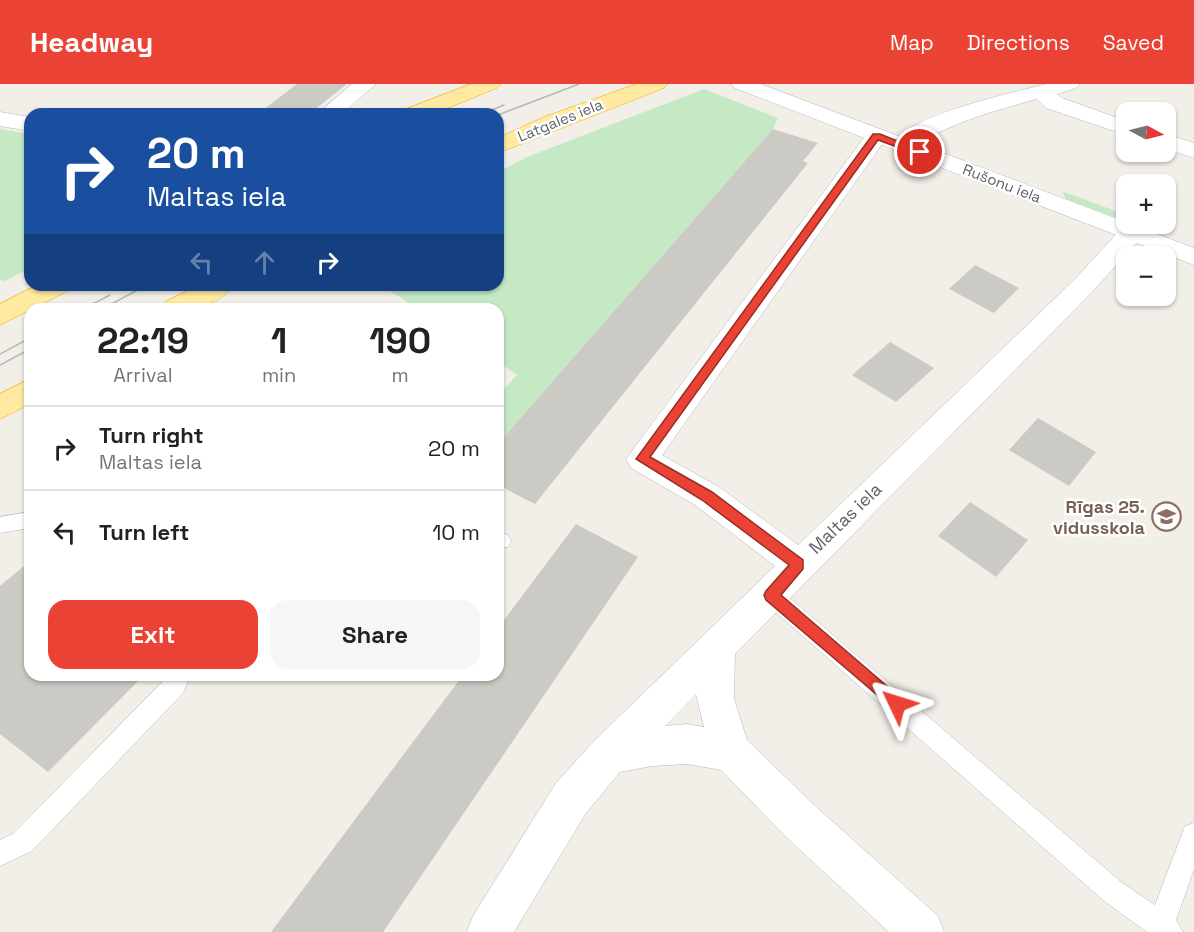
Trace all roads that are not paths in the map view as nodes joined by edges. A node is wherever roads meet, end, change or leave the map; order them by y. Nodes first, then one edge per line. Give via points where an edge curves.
1 (365, 84) edge
2 (490, 84) edge
3 (657, 84) edge
4 (742, 84) edge
5 (1069, 84) edge
6 (1041, 92) junction
7 (335, 108) edge
8 (429, 108) edge
9 (0, 119) edge
10 (24, 123) edge
11 (1116, 125) edge
12 (889, 140) junction
13 (504, 143) edge
14 (1176, 145) edge
15 (1194, 151) edge
16 (1116, 227) edge
17 (1131, 234) edge
18 (1134, 234) edge
19 (1194, 258) edge
20 (48, 291) edge
21 (209, 291) edge
22 (24, 303) edge
23 (25, 303) edge
24 (186, 303) edge
25 (0, 316) edge
26 (24, 394) edge
27 (0, 408) edge
28 (24, 521) edge
29 (0, 525) edge
30 (798, 564) junction
31 (771, 595) junction
32 (717, 645) junction
33 (177, 681) edge
34 (731, 752) junction
35 (609, 754) junction
36 (1194, 835) edge
37 (0, 854) edge
38 (1165, 928) edge
39 (489, 932) edge
40 (922, 932) edge

1 - 7 street
2 - 8 highway
3 - 13 highway, Latgales iela
4 - 12 street, Rušonu iela
5 - 6 street
6 - 11 street via 1054,104
6 - 12 street
9 - 10 street
12 - 16 street, Rušonu iela
12 - 30 street via 642,459 707,496
14 - 15 street
17 - 30 street, Maltas iela via 1085,284
18 - 19 street, Rušonu iela
20 - 23 highway
21 - 24 highway
22 - 25 highway
26 - 27 highway
28 - 29 lane
30 - 31 street, Maltas iela
31 - 32 street, Maltas iela
31 - 38 lane via 1112,891
32 - 34 street via 715,699
32 - 35 street, Maltas iela
33 - 37 lane via 23,842
34 - 35 street via 687,744
34 - 40 street
35 - 39 street, Maltas iela via 571,798
36 - 38 lane

